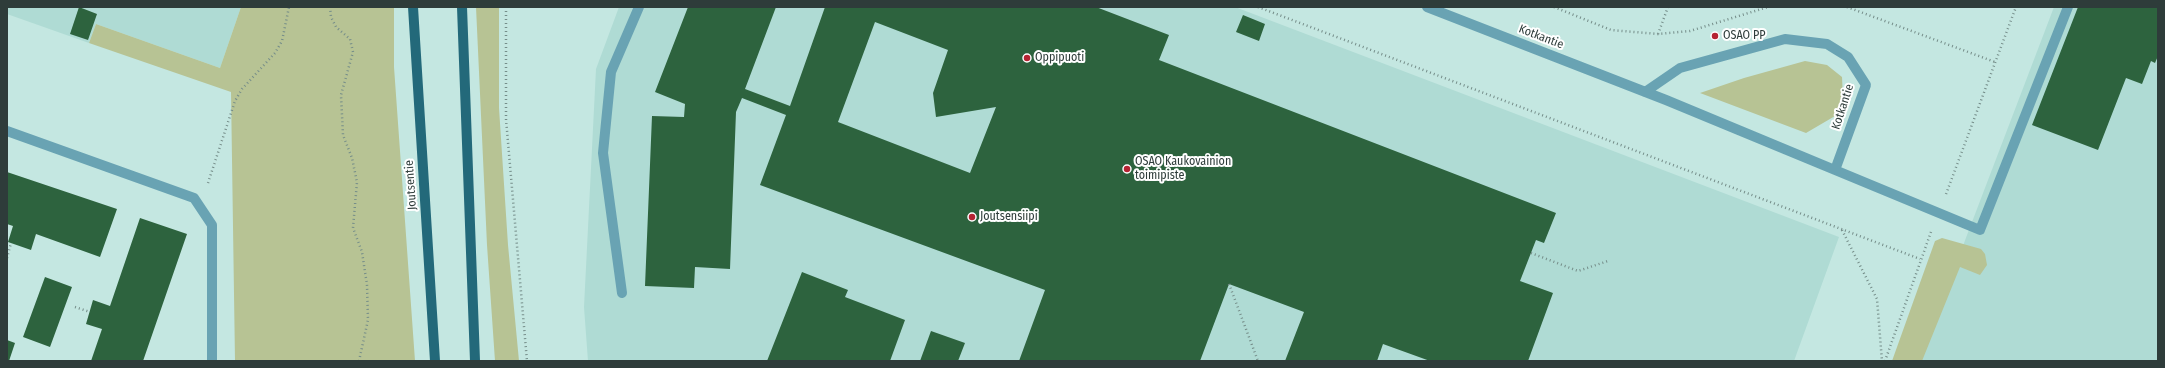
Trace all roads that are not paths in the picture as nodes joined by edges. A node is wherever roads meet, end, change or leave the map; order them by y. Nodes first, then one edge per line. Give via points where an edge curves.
1 (413, 7) edge
2 (462, 7) edge
3 (639, 7) edge
4 (1427, 7) edge
5 (2068, 7) edge
6 (1645, 92) junction
7 (7, 131) edge
8 (1835, 170) junction
9 (622, 293) dead end
10 (212, 361) edge
11 (435, 361) edge
12 (475, 361) edge

1 - 11 main road, Joutsentie
2 - 12 main road
3 - 9 street via 611,72 604,153
4 - 6 street, Kotkantie
5 - 8 street, Kotkantie via 1980,230
6 - 8 street, Kotkantie
6 - 8 street, Kotkantie via 1680,68 1785,39 1827,44 1848,57 1866,85
7 - 10 street via 194,198 212,225

